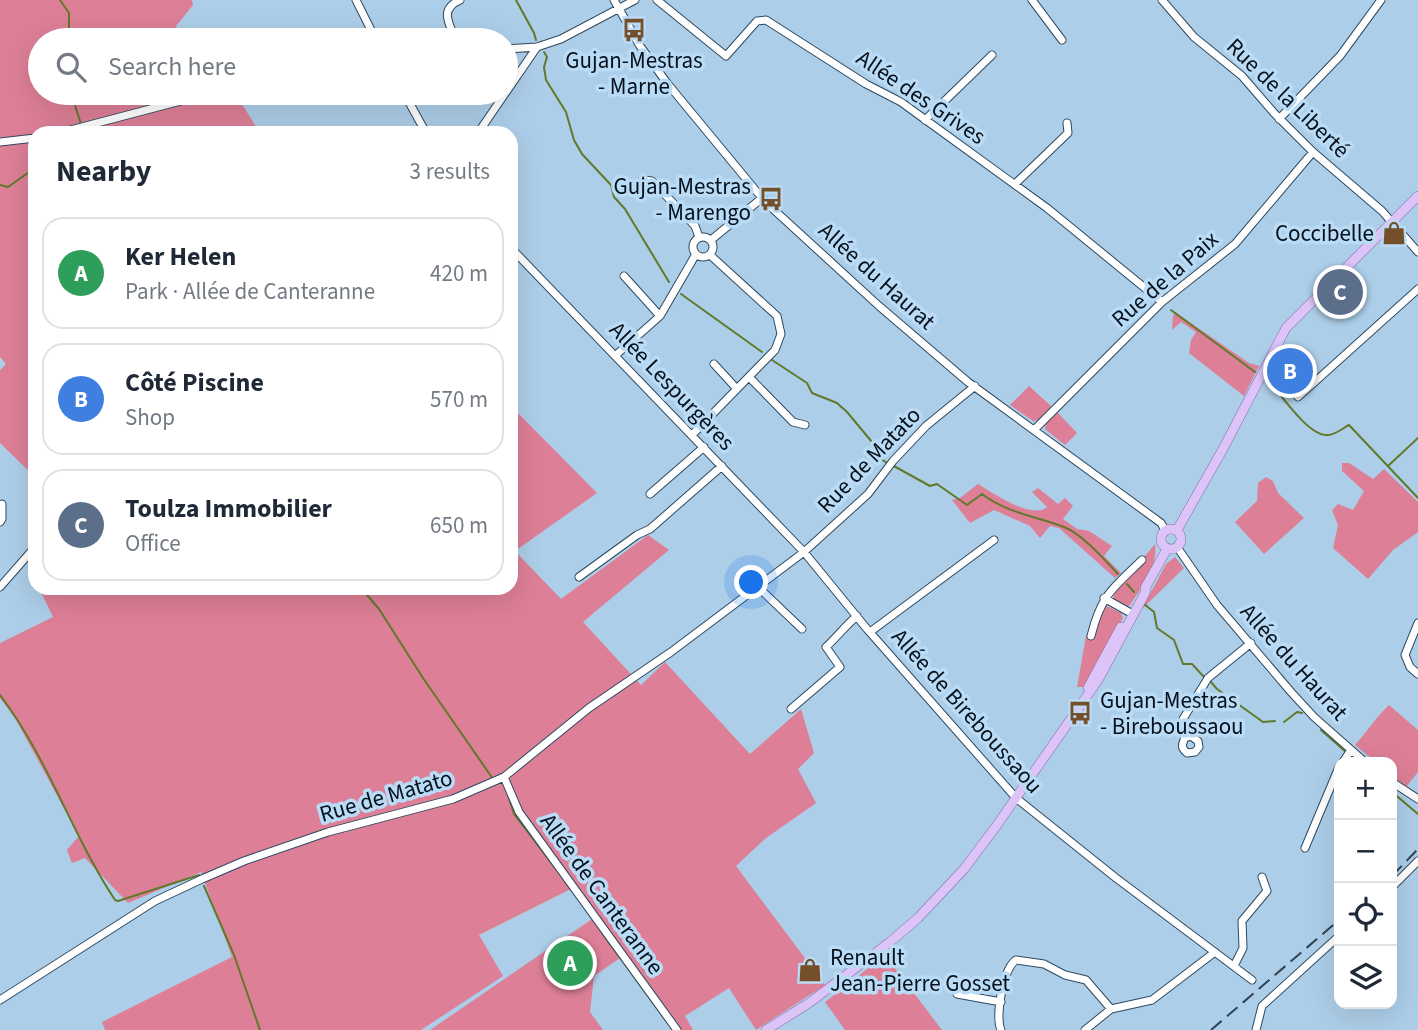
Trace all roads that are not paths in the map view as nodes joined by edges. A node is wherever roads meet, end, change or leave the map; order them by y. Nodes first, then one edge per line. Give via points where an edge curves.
1 (356, 0) edge
2 (460, 0) edge
3 (614, 0) edge
4 (635, 0) edge
5 (657, 0) edge
6 (1032, 0) edge
7 (1162, 0) edge
8 (1381, 0) edge
9 (619, 9) junction
10 (370, 28) edge
11 (451, 28) edge
12 (1062, 40) dead end
13 (537, 47) junction
14 (518, 48) edge
15 (992, 55) dead end
16 (518, 77) edge
17 (165, 105) edge
18 (411, 105) edge
19 (498, 105) edge
20 (1279, 119) junction
21 (925, 120) junction
22 (1067, 123) dead end
23 (85, 126) edge
24 (422, 126) edge
25 (483, 126) edge
26 (28, 139) edge
27 (0, 142) edge
28 (1313, 152) junction
29 (642, 180) dead end
30 (1014, 184) junction
31 (1418, 196) edge
32 (762, 198) junction
33 (1392, 221) junction
34 (699, 237) junction
35 (711, 240) junction
36 (1418, 252) edge
37 (696, 254) junction
38 (710, 254) junction
39 (518, 255) edge
40 (624, 276) dead end
41 (1418, 289) edge
42 (1162, 302) junction
43 (660, 316) junction
44 (616, 355) junction
45 (714, 364) dead end
46 (749, 377) junction
47 (975, 386) junction
48 (737, 388) junction
49 (1298, 397) dead end
50 (805, 425) dead end
51 (1035, 429) junction
52 (692, 435) junction
53 (704, 447) junction
54 (722, 466) junction
55 (650, 494) dead end
56 (2, 504) dead end
57 (0, 522) edge
58 (1166, 530) junction
59 (1177, 530) junction
60 (994, 540) dead end
61 (1172, 548) junction
62 (804, 552) junction
63 (28, 555) edge
64 (1142, 560) dead end
65 (579, 578) dead end
66 (0, 587) edge
67 (759, 588) junction
68 (1104, 598) junction
69 (1131, 613) junction
70 (857, 616) junction
71 (1418, 623) edge
72 (803, 629) dead end
73 (870, 632) junction
74 (1091, 636) dead end
75 (1251, 643) junction
76 (1418, 674) edge
77 (791, 709) dead end
78 (1185, 738) dead end
79 (1351, 750) junction
80 (1346, 757) edge
81 (1359, 757) edge
82 (504, 776) junction
83 (1334, 779) edge
84 (1397, 785) edge
85 (1016, 798) junction
86 (1418, 799) edge
87 (1306, 848) dead end
88 (1418, 861) edge
89 (1262, 877) dead end
90 (1396, 883) edge
91 (1334, 941) edge
92 (1215, 952) junction
93 (1234, 966) junction
94 (1252, 980) dead end
95 (957, 993) dead end
96 (0, 1000) edge
97 (1001, 1002) junction
98 (1111, 1009) junction
99 (677, 1030) edge
100 (766, 1030) edge
101 (1001, 1030) edge
102 (1085, 1030) edge
103 (1256, 1030) edge

1 - 10 street
2 - 11 street via 447,9
3 - 9 street, Allée du Haurat
4 - 9 street
5 - 21 street, Allée des Grives via 726,56 757,21 766,20
6 - 12 street
7 - 20 street, Rue de la Liberté via 1194,37 1242,76
8 - 20 street via 1340,56
9 - 13 street
9 - 32 street, Allée du Haurat via 667,83
13 - 14 street
13 - 16 street
15 - 21 street
17 - 23 street
18 - 24 street
19 - 25 street
20 - 28 street, Rue de la Liberté
21 - 30 street, Allée des Grives
22 - 30 street via 1068,133
26 - 27 street
28 - 33 street, Rue de la Liberté
28 - 42 street, Rue de la Paix via 1235,244
29 - 34 street via 652,181 695,226
30 - 42 street, Allée des Grives
31 - 33 main road
32 - 35 street
32 - 47 street, Allée du Haurat via 880,307
33 - 36 street, Rue de la Liberté
33 - 59 main road via 1286,328
34 - 35 street
34 - 37 street via 693,246
35 - 38 street
37 - 38 street
37 - 43 street
38 - 46 street via 777,316 781,334 775,350
39 - 44 street, Allée Lespurgères
40 - 43 street
41 - 49 street
42 - 51 street, Rue de la Paix
43 - 44 street
44 - 52 street, Allée Lespurgères
45 - 48 street
46 - 48 street
46 - 50 street via 793,422
47 - 51 street, Allée du Haurat
47 - 62 street, Rue de Matato via 926,426 868,494
48 - 52 street
51 - 58 street, Allée du Haurat
52 - 53 street, Allée Lespurgères
53 - 54 street, Allée Lespurgères
53 - 55 street
54 - 62 street, Allée Lespurgères
54 - 65 street via 650,529
56 - 57 street
58 - 59 main road
58 - 61 main road via 1162,545
59 - 61 main road via 1182,539
60 - 73 street
61 - 69 main road
61 - 75 street, Allée du Haurat
62 - 67 street, Rue de Matato
62 - 70 street, Allée de Bireboussaou
63 - 66 street
64 - 68 street
67 - 72 street
67 - 82 street, Rue de Matato via 589,708
68 - 69 street
68 - 74 street
69 - 85 main road via 1083,700
70 - 73 street, Allée de Bireboussaou
70 - 77 street via 826,647 840,667
71 - 76 street via 1405,655
73 - 85 street, Allée de Bireboussaou
75 - 78 street via 1208,678 1183,719
75 - 79 street, Allée du Haurat via 1314,718
79 - 80 street
79 - 81 street, Allée du Haurat
82 - 96 street, Rue de Matato via 453,799 328,832 202,879 155,901
82 - 99 street, Allée de Canteranne via 519,812
83 - 87 street
84 - 86 street
85 - 92 street, Allée de Bireboussaou
85 - 100 main road via 969,862 912,923 857,968
88 - 90 street
89 - 93 street via 1267,891 1242,921 1243,948
91 - 103 street via 1262,1006
92 - 93 street, Allée de Bireboussaou
92 - 98 street via 1152,1000
93 - 94 street, Allée de Bireboussaou
95 - 97 street
97 - 98 street via 1008,967 1021,960 1086,980
97 - 101 street
98 - 102 street

